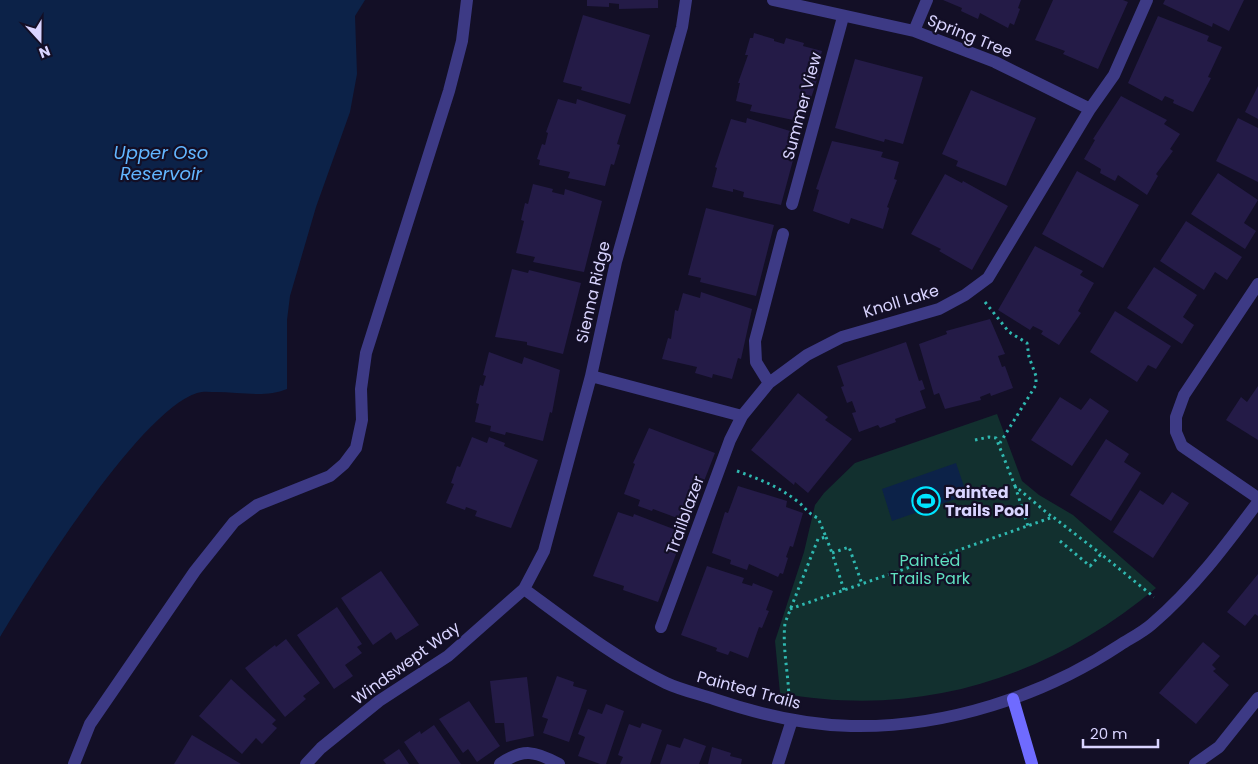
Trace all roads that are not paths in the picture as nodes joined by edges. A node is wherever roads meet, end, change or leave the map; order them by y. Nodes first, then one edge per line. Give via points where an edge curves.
1 (467, 0) edge
2 (686, 0) edge
3 (773, 0) edge
4 (927, 0) edge
5 (1147, 0) edge
6 (843, 17) junction
7 (914, 31) junction
8 (1090, 109) junction
9 (792, 204) dead end
10 (782, 234) dead end
11 (1258, 284) edge
12 (591, 376) junction
13 (769, 383) junction
14 (742, 416) junction
15 (1258, 498) edge
16 (1258, 502) edge
17 (524, 589) junction
18 (661, 627) dead end
19 (1258, 698) edge
20 (1013, 699) junction
21 (790, 720) junction
22 (74, 764) edge
23 (306, 764) edge
24 (500, 764) edge
25 (559, 764) edge
26 (778, 764) edge
27 (1032, 764) edge
28 (1195, 764) edge

1 - 22 street via 462,41 449,91 366,353 361,389 362,420 356,448 330,476 257,505 234,522 195,571 90,724
2 - 12 street, Sienna Ridge via 682,27 616,262
3 - 6 street, Spring Tree
4 - 7 street
5 - 8 street, Knoll Lake via 1114,75
6 - 7 street, Spring Tree
6 - 9 street, Summer View
7 - 8 street, Spring Tree via 994,62
8 - 13 street, Knoll Lake via 988,278 939,310 842,336 807,355
10 - 13 street via 755,341 756,362
11 - 15 street via 1184,395 1176,417 1176,432 1182,446
12 - 14 street
12 - 17 street, Sienna Ridge via 544,551
13 - 14 street, Knoll Lake
14 - 18 street, Trailblazer via 720,466
16 - 20 street, Painted Trails via 1209,568 1152,624 1089,666
17 - 21 street, Painted Trails via 588,636 667,683 728,704
17 - 23 street, Windswept Way via 448,656 379,701
19 - 28 street via 1219,748
20 - 21 street, Painted Trails via 958,714 909,722 852,726
20 - 27 street
21 - 26 street
24 - 25 street via 513,755 528,752 541,754

